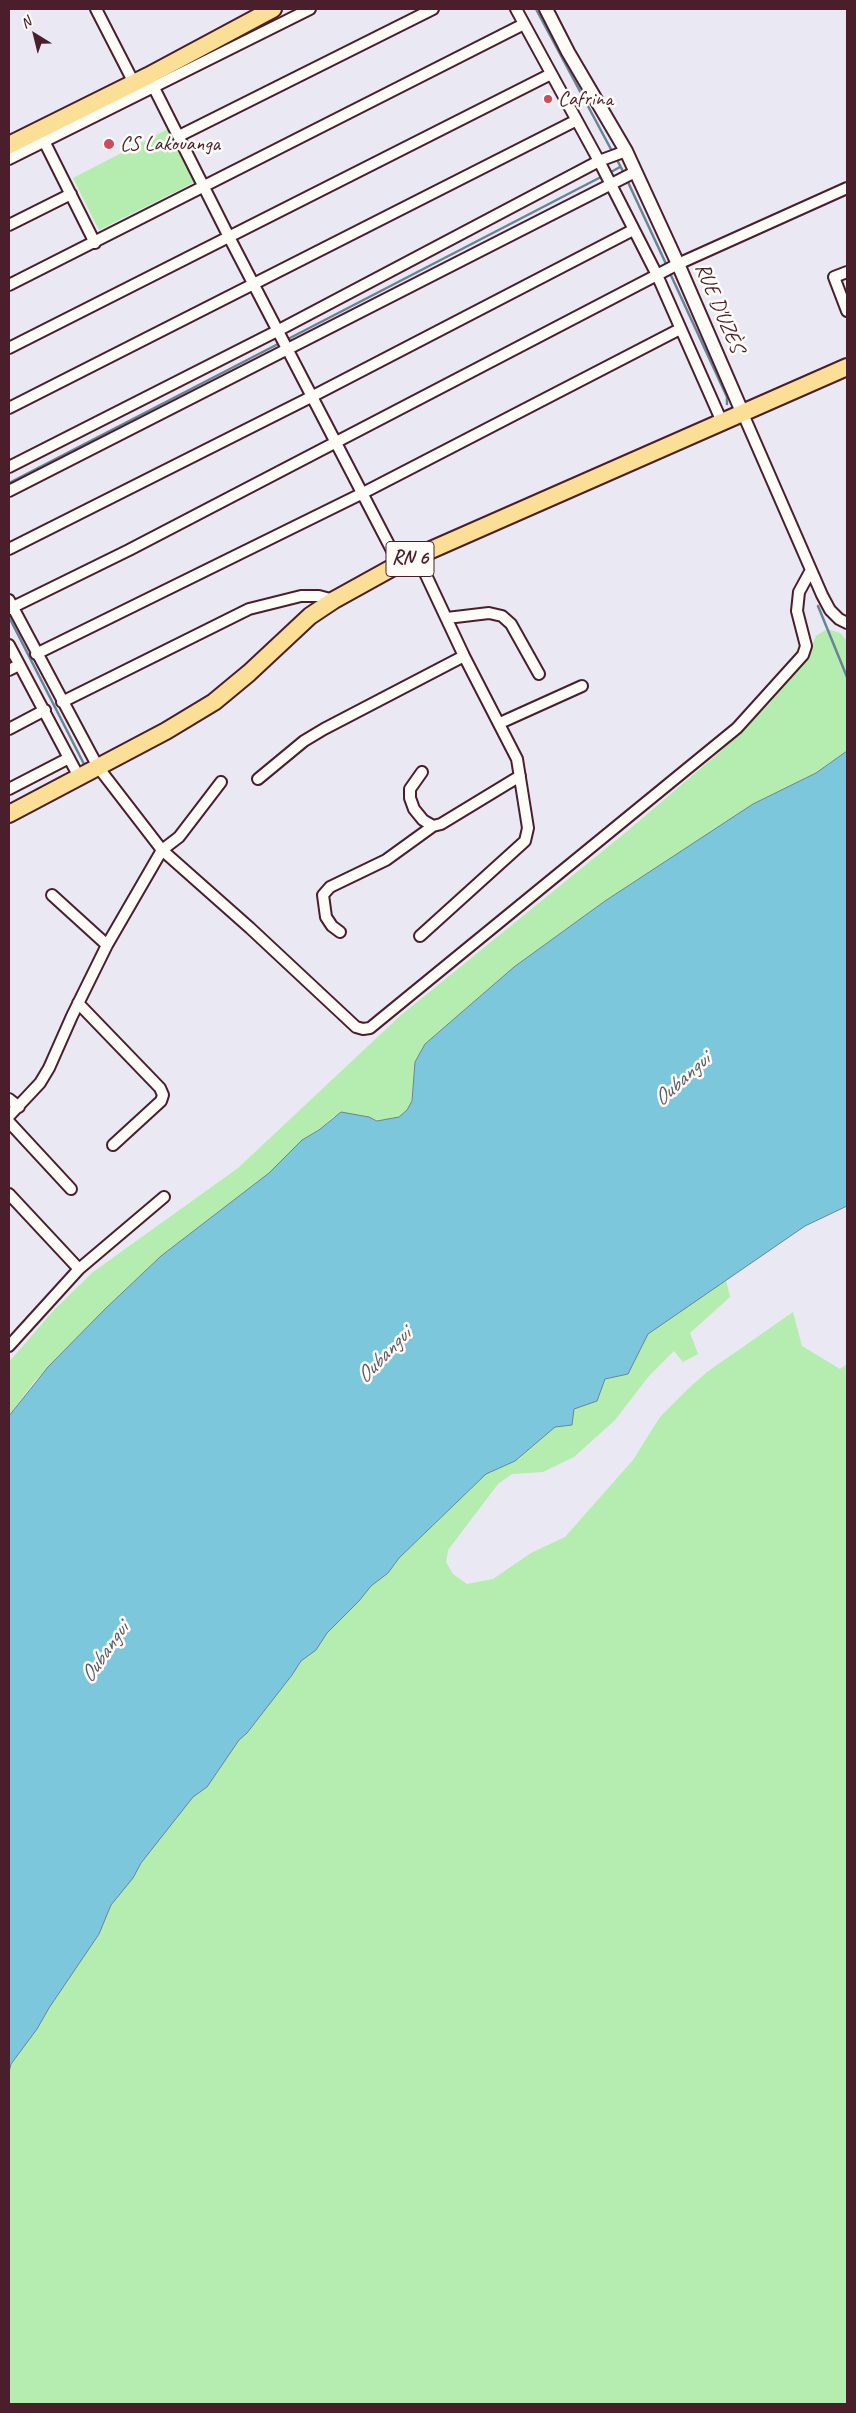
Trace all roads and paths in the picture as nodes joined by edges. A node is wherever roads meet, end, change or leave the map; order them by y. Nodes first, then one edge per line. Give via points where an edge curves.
1 (96, 9) edge
2 (273, 9) edge
3 (310, 9) edge
4 (432, 9) edge
5 (516, 9) edge
6 (546, 9) edge
7 (524, 24) junction
8 (551, 74) junction
9 (145, 82) junction
10 (575, 121) junction
11 (179, 136) junction
12 (44, 141) junction
13 (9, 145) edge
14 (626, 151) junction
15 (9, 159) edge
16 (599, 161) junction
17 (635, 172) junction
18 (611, 184) junction
19 (204, 186) junction
20 (847, 188) edge
21 (71, 194) junction
22 (9, 225) edge
23 (632, 230) junction
24 (229, 237) junction
25 (95, 243) junction
26 (678, 264) junction
27 (847, 272) edge
28 (657, 275) junction
29 (255, 283) junction
30 (9, 285) edge
31 (847, 310) edge
32 (680, 329) junction
33 (279, 330) junction
34 (9, 348) edge
35 (288, 348) junction
36 (847, 367) edge
37 (313, 396) junction
38 (9, 408) edge
39 (743, 414) junction
40 (722, 422) junction
41 (337, 443) junction
42 (9, 467) edge
43 (9, 492) edge
44 (363, 493) junction
45 (9, 549) edge
46 (417, 556) junction
47 (399, 564) junction
48 (811, 570) junction
49 (334, 600) junction
50 (10, 605) edge
51 (447, 618) junction
52 (847, 623) edge
53 (9, 645) edge
54 (36, 654) junction
55 (464, 656) junction
56 (19, 664) junction
57 (9, 670) edge
58 (539, 674) dead end
59 (582, 686) dead end
60 (62, 702) junction
61 (44, 710) junction
62 (500, 723) junction
63 (9, 729) edge
64 (69, 758) junction
65 (98, 768) junction
66 (422, 772) dead end
67 (520, 776) junction
68 (79, 778) junction
69 (258, 779) dead end
70 (221, 782) dead end
71 (9, 789) edge
72 (9, 814) edge
73 (433, 826) junction
74 (162, 850) junction
75 (52, 895) dead end
76 (340, 932) dead end
77 (420, 936) dead end
78 (107, 946) junction
79 (78, 1003) junction
80 (9, 1098) edge
81 (19, 1107) junction
82 (9, 1116) edge
83 (9, 1122) edge
84 (113, 1145) dead end
85 (71, 1189) dead end
86 (9, 1194) edge
87 (164, 1197) dead end
88 (79, 1269) junction
89 (9, 1346) edge

1 - 9 street
2 - 9 main road
3 - 9 street
4 - 11 street
5 - 7 street
6 - 14 street, RUE D'UZÈS
7 - 8 street
7 - 19 street
8 - 10 street
8 - 24 street
9 - 11 street
9 - 12 street
9 - 13 main road
10 - 16 street
10 - 29 street
11 - 19 street
12 - 15 street
12 - 21 street
14 - 16 street
14 - 17 street, RUE D'UZÈS
16 - 18 street
16 - 33 street
17 - 18 street
17 - 26 street, RUE D'UZÈS
18 - 23 street
18 - 35 street
19 - 24 street
19 - 25 street
20 - 26 street
21 - 22 street
21 - 25 street
23 - 28 street
23 - 37 street
24 - 29 street
24 - 34 street
25 - 30 street
26 - 28 street
26 - 39 street, RUE D'UZÈS
27 - 31 street via 834,277
28 - 32 street
28 - 41 street
29 - 33 street
29 - 38 street
32 - 40 street
32 - 44 street
33 - 35 street
33 - 42 street
35 - 37 street
35 - 43 street
36 - 39 main road, RN 6
37 - 41 street
37 - 45 street
39 - 40 main road, RN 6
39 - 48 street, RUE D'UZÈS
40 - 46 main road, RN 6
41 - 44 street
41 - 50 street via 129,550
44 - 47 street
44 - 54 street
46 - 47 main road, RN 6
46 - 51 street
47 - 49 main road, RN 6
48 - 52 street, RUE D'UZÈS via 830,610
48 - 74 street via 799,592 797,611 806,646 803,655 737,728 370,1028 363,1030 356,1026
49 - 60 street via 301,596 249,609
49 - 65 main road, RN 6 via 310,616 214,702
50 - 54 street
51 - 55 street
51 - 58 street via 489,613 502,616
53 - 56 street
54 - 60 street
55 - 62 street
55 - 69 street via 324,729 304,741
56 - 57 street
56 - 61 street
59 - 62 street
60 - 65 street
61 - 63 street
61 - 64 street
62 - 67 street via 517,759
64 - 68 street
64 - 71 street
65 - 68 main road, RN 6
65 - 74 street
66 - 73 street via 410,789 410,798 423,820
67 - 73 street
67 - 77 street via 528,828 524,841
68 - 72 main road, RN 6
70 - 74 street via 179,837
73 - 76 street via 386,860 330,887 323,896 326,916
74 - 78 street
75 - 78 street
78 - 79 street
79 - 81 street via 49,1068
79 - 84 street via 160,1088 163,1095 161,1101
80 - 81 street
81 - 82 street
83 - 85 street
86 - 88 street
87 - 88 street
88 - 89 street

